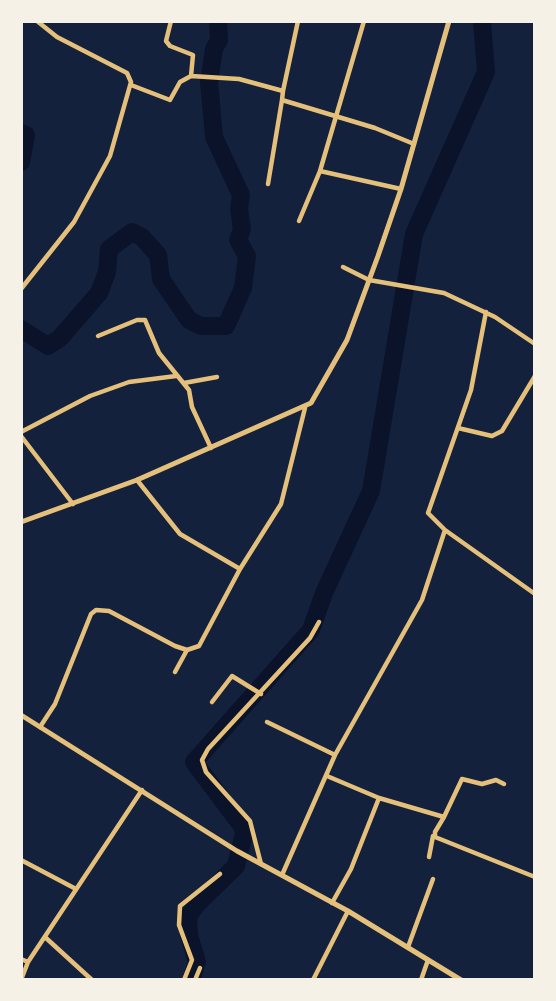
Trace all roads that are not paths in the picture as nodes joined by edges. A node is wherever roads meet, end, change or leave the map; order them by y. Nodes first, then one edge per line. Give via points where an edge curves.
1 (37, 21) edge
2 (171, 21) edge
3 (299, 21) edge
4 (364, 21) edge
5 (449, 21) edge
6 (191, 76) junction
7 (131, 85) junction
8 (283, 91) junction
9 (282, 100) junction
10 (334, 115) junction
11 (414, 144) junction
12 (320, 171) junction
13 (268, 184) dead end
14 (401, 190) junction
15 (299, 221) dead end
16 (344, 267) dead end
17 (369, 280) junction
18 (21, 289) edge
19 (486, 312) junction
20 (98, 336) dead end
21 (535, 344) edge
22 (177, 376) junction
23 (535, 376) edge
24 (217, 377) dead end
25 (184, 383) junction
26 (305, 408) junction
27 (457, 428) junction
28 (21, 434) edge
29 (211, 448) junction
30 (137, 480) junction
31 (73, 503) junction
32 (21, 522) edge
33 (445, 530) junction
34 (240, 569) junction
35 (535, 594) edge
36 (319, 622) dead end
37 (187, 650) junction
38 (175, 672) dead end
39 (260, 693) junction
40 (212, 702) dead end
41 (21, 715) edge
42 (267, 722) dead end
43 (40, 727) junction
44 (335, 755) junction
45 (327, 776) junction
46 (504, 784) dead end
47 (142, 790) junction
48 (379, 798) junction
49 (444, 817) junction
50 (433, 835) junction
51 (429, 857) dead end
52 (21, 860) edge
53 (261, 865) junction
54 (220, 874) dead end
55 (282, 875) junction
56 (535, 877) edge
57 (433, 879) dead end
58 (76, 889) junction
59 (332, 903) junction
60 (348, 911) junction
61 (46, 939) junction
62 (408, 947) junction
63 (21, 958) edge
64 (428, 960) junction
65 (28, 962) junction
66 (200, 968) dead end
67 (21, 980) edge
68 (92, 980) edge
69 (184, 980) edge
70 (195, 980) edge
71 (313, 980) edge
72 (421, 980) edge
73 (461, 980) edge

1 - 7 street via 57,37 127,74
2 - 6 street via 166,41 193,55
3 - 8 street
4 - 10 street
5 - 11 street
6 - 7 street via 180,82 170,100
6 - 8 street via 217,76
7 - 18 street via 110,156 74,222
8 - 9 street
9 - 10 street
9 - 13 street
10 - 11 street
10 - 12 street
11 - 14 street
12 - 14 street
12 - 15 street
14 - 17 street
16 - 17 street
17 - 19 street via 431,289
17 - 26 street via 347,340
19 - 21 street
19 - 27 street via 476,373
20 - 22 street via 145,320 159,353
22 - 25 street
22 - 28 street via 129,382 90,396
23 - 27 street via 502,432 492,436
24 - 25 street
25 - 29 street
26 - 29 street
26 - 34 street via 281,504
27 - 33 street via 428,513
28 - 31 street
29 - 30 street
30 - 31 street
30 - 34 street via 180,534
31 - 32 street
33 - 35 street
33 - 44 street via 422,600
34 - 37 street via 203,641
36 - 39 street
37 - 38 street
37 - 43 street via 109,611 96,610 55,704
39 - 40 street via 232,676
39 - 53 street via 202,760 206,772 250,821
41 - 43 street
42 - 44 street
43 - 47 street
44 - 45 street
45 - 48 street
45 - 55 street
46 - 49 street via 462,779
47 - 53 street
47 - 58 street
48 - 49 street
48 - 59 street
49 - 50 street
50 - 51 street
50 - 56 street
52 - 58 street
53 - 55 street
54 - 69 street via 180,906 179,925 192,960
55 - 59 street
57 - 62 street
58 - 61 street
59 - 60 street
60 - 62 street
60 - 71 street
61 - 65 street
61 - 68 street
62 - 64 street
63 - 65 street
64 - 72 street
64 - 73 street
65 - 67 street
66 - 70 street

